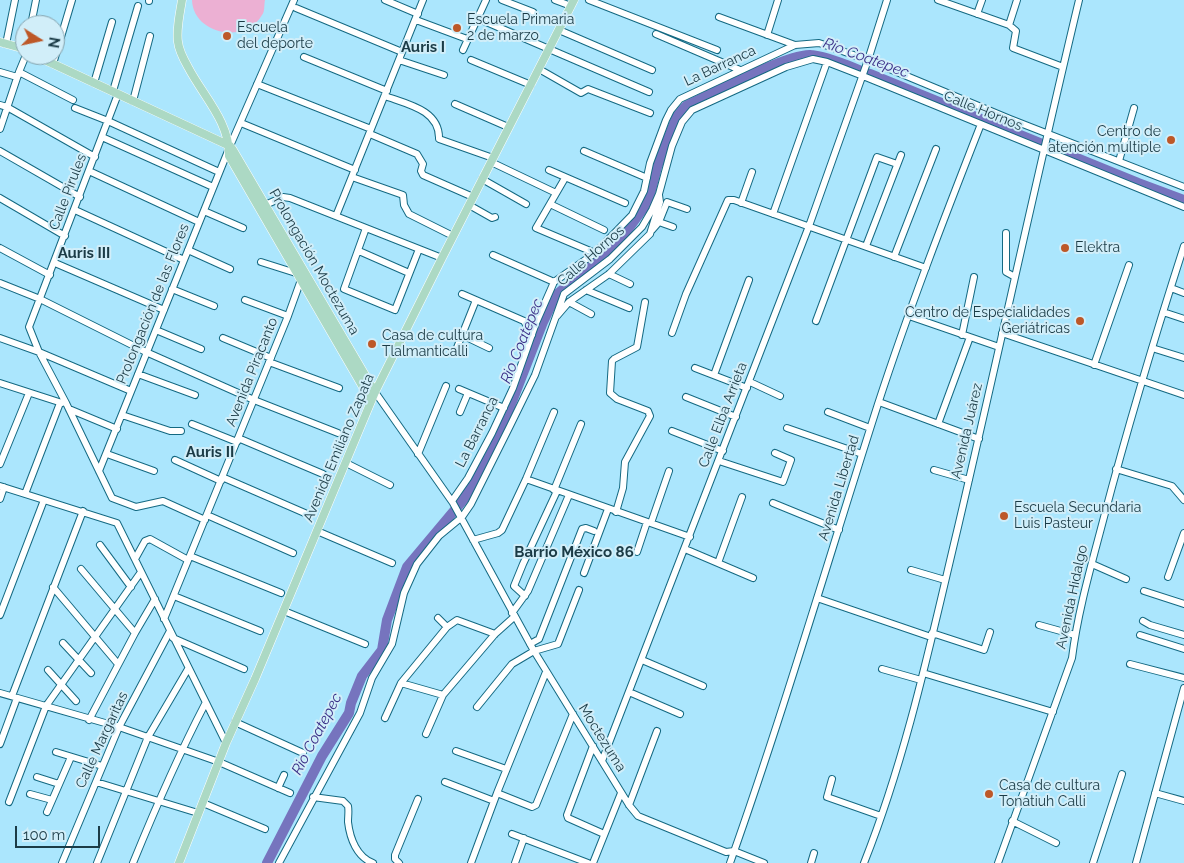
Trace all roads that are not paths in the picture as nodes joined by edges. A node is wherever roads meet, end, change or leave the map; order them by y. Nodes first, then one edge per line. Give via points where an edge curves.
1 (15, 0) edge
2 (36, 0) edge
3 (72, 0) edge
4 (182, 0) edge
5 (294, 0) edge
6 (385, 0) edge
7 (423, 0) edge
8 (486, 0) edge
9 (502, 0) edge
10 (555, 0) edge
11 (589, 0) edge
12 (778, 0) edge
13 (887, 0) edge
14 (938, 0) edge
15 (982, 0) edge
16 (1017, 0) edge
17 (1079, 0) edge
18 (573, 3) edge
19 (951, 3) edge
20 (138, 6) dead end
21 (296, 8) dead end
22 (533, 12) dead end
23 (977, 14) junction
24 (32, 15) edge
25 (417, 17) junction
26 (718, 17) dead end
27 (478, 18) junction
28 (112, 22) dead end
29 (65, 24) edge
30 (1009, 25) junction
31 (559, 30) junction
32 (656, 34) dead end
33 (767, 35) junction
34 (150, 36) dead end
35 (467, 39) junction
36 (3, 43) edge
37 (795, 45) junction
38 (550, 48) junction
39 (463, 50) dead end
40 (718, 50) dead end
41 (402, 52) junction
42 (304, 57) dead end
43 (399, 60) junction
44 (471, 60) dead end
45 (868, 61) junction
46 (827, 62) junction
47 (22, 65) edge
48 (55, 65) edge
49 (1063, 67) junction
50 (539, 69) junction
51 (652, 70) dead end
52 (740, 70) junction
53 (0, 72) edge
54 (18, 75) junction
55 (444, 75) dead end
56 (863, 75) junction
57 (94, 83) junction
58 (257, 84) junction
59 (531, 84) junction
60 (649, 92) dead end
61 (115, 93) junction
62 (386, 93) junction
63 (73, 100) dead end
64 (133, 100) junction
65 (456, 104) dead end
66 (3, 106) edge
67 (74, 108) dead end
68 (1134, 108) dead end
69 (650, 113) dead end
70 (108, 121) junction
71 (241, 123) junction
72 (981, 124) junction
73 (508, 127) junction
74 (0, 129) edge
75 (370, 132) junction
76 (1048, 136) junction
77 (102, 137) junction
78 (230, 146) junction
79 (936, 149) dead end
80 (1045, 149) junction
81 (584, 150) dead end
82 (0, 151) edge
83 (901, 155) dead end
84 (95, 157) junction
85 (492, 160) junction
86 (1119, 161) junction
87 (897, 164) junction
88 (355, 170) junction
89 (549, 170) dead end
90 (89, 171) junction
91 (219, 172) junction
92 (752, 172) dead end
93 (352, 177) junction
94 (565, 178) junction
95 (647, 178) junction
96 (482, 179) junction
97 (213, 187) junction
98 (1184, 187) edge
99 (556, 193) junction
100 (658, 194) junction
101 (80, 197) junction
102 (473, 197) junction
103 (0, 198) edge
104 (625, 203) dead end
105 (741, 203) junction
106 (526, 204) dead end
107 (550, 204) junction
108 (469, 205) junction
109 (263, 206) junction
110 (1184, 207) edge
111 (686, 209) dead end
112 (75, 210) junction
113 (204, 211) junction
114 (773, 214) junction
115 (336, 216) junction
116 (495, 217) dead end
117 (200, 222) junction
118 (659, 222) junction
119 (809, 226) junction
120 (673, 227) dead end
121 (243, 228) dead end
122 (366, 228) junction
123 (604, 230) dead end
124 (1006, 233) dead end
125 (650, 234) junction
126 (65, 236) junction
127 (453, 236) junction
128 (847, 239) junction
129 (866, 246) junction
130 (1184, 246) edge
131 (0, 248) edge
132 (419, 249) junction
133 (188, 250) junction
134 (359, 250) junction
135 (595, 253) junction
136 (493, 255) dead end
137 (894, 256) junction
138 (442, 258) junction
139 (184, 260) junction
140 (261, 262) dead end
141 (55, 263) junction
142 (1129, 265) dead end
143 (926, 268) junction
144 (230, 269) dead end
145 (409, 272) junction
146 (50, 274) junction
147 (609, 274) junction
148 (302, 276) junction
149 (1016, 276) junction
150 (974, 277) dead end
151 (749, 280) dead end
152 (554, 282) junction
153 (0, 283) edge
154 (630, 284) dead end
155 (1171, 288) junction
156 (172, 289) junction
157 (586, 290) junction
158 (1184, 293) edge
159 (462, 294) dead end
160 (40, 299) junction
161 (245, 300) dead end
162 (476, 300) junction
163 (569, 302) junction
164 (645, 302) dead end
165 (214, 306) dead end
166 (629, 308) dead end
167 (164, 310) junction
168 (1163, 312) junction
169 (591, 314) dead end
170 (288, 316) junction
171 (909, 316) junction
172 (555, 318) junction
173 (1184, 319) edge
174 (816, 321) dead end
175 (156, 330) junction
176 (672, 333) dead end
177 (1002, 333) junction
178 (462, 335) junction
179 (532, 335) junction
180 (962, 335) junction
181 (0, 338) edge
182 (223, 338) dead end
183 (970, 338) junction
184 (999, 347) junction
185 (489, 348) dead end
186 (1152, 348) junction
187 (201, 349) dead end
188 (456, 350) dead end
189 (40, 352) junction
190 (146, 352) junction
191 (1184, 358) edge
192 (270, 360) junction
193 (1094, 365) junction
194 (695, 368) dead end
195 (138, 374) junction
196 (714, 375) junction
197 (1143, 382) junction
198 (0, 384) edge
199 (749, 385) junction
200 (446, 386) dead end
201 (339, 388) dead end
202 (459, 389) dead end
203 (131, 390) junction
204 (376, 392) junction
205 (468, 392) junction
206 (29, 393) junction
207 (194, 395) dead end
208 (1184, 395) edge
209 (780, 396) dead end
210 (686, 397) dead end
211 (254, 400) junction
212 (371, 401) junction
213 (879, 402) junction
214 (65, 405) junction
215 (504, 408) junction
216 (460, 412) dead end
217 (554, 412) dead end
218 (828, 412) dead end
219 (122, 415) junction
220 (736, 418) junction
221 (192, 424) dead end
222 (582, 424) dead end
223 (938, 424) junction
224 (787, 428) dead end
225 (870, 428) junction
226 (116, 429) junction
227 (182, 431) dead end
228 (672, 431) dead end
229 (338, 434) dead end
230 (979, 439) junction
231 (237, 440) junction
232 (723, 451) junction
233 (775, 453) dead end
234 (107, 454) junction
235 (418, 454) junction
236 (862, 454) junction
237 (175, 460) dead end
238 (719, 461) junction
239 (346, 463) junction
240 (0, 464) edge
241 (1116, 469) junction
242 (934, 470) dead end
243 (99, 471) junction
244 (154, 471) dead end
245 (668, 471) dead end
246 (323, 474) dead end
247 (222, 479) junction
248 (526, 479) junction
249 (969, 480) junction
250 (390, 485) dead end
251 (2, 487) edge
252 (556, 490) junction
253 (25, 494) junction
254 (569, 495) junction
255 (742, 497) dead end
256 (0, 499) edge
257 (44, 500) junction
258 (1184, 500) edge
259 (453, 502) junction
260 (773, 502) dead end
261 (608, 509) junction
262 (83, 511) junction
263 (616, 512) junction
264 (307, 514) dead end
265 (461, 516) junction
266 (206, 517) junction
267 (650, 522) junction
268 (839, 530) junction
269 (317, 531) junction
270 (594, 531) dead end
271 (1184, 533) edge
272 (690, 537) junction
273 (473, 540) junction
274 (100, 545) dead end
275 (685, 549) junction
276 (637, 552) dead end
277 (293, 553) dead end
278 (189, 558) junction
279 (135, 559) junction
280 (392, 563) dead end
281 (718, 563) junction
282 (1092, 564) junction
283 (81, 569) dead end
284 (910, 570) dead end
285 (141, 572) junction
286 (584, 573) dead end
287 (1168, 577) dead end
288 (753, 578) dead end
289 (1126, 579) dead end
290 (945, 580) junction
291 (53, 587) junction
292 (130, 588) junction
293 (579, 590) dead end
294 (1144, 591) dead end
295 (282, 593) dead end
296 (174, 596) junction
297 (525, 596) junction
298 (817, 598) junction
299 (155, 600) junction
300 (1184, 604) edge
301 (115, 609) junction
302 (284, 611) junction
303 (0, 615) edge
304 (513, 615) junction
305 (438, 618) dead end
306 (164, 619) junction
307 (1143, 621) dead end
308 (1039, 625) dead end
309 (447, 627) junction
310 (260, 631) dead end
311 (990, 632) dead end
312 (135, 633) junction
313 (171, 634) junction
314 (495, 634) junction
315 (932, 635) junction
316 (1075, 635) junction
317 (1140, 635) dead end
318 (1184, 635) edge
319 (95, 636) junction
320 (63, 643) dead end
321 (365, 644) dead end
322 (532, 648) junction
323 (1184, 649) edge
324 (79, 659) junction
325 (642, 660) junction
326 (118, 664) junction
327 (1130, 664) dead end
328 (188, 669) junction
329 (244, 669) dead end
330 (882, 669) dead end
331 (48, 670) dead end
332 (546, 672) junction
333 (91, 673) dead end
334 (922, 677) junction
335 (1184, 678) edge
336 (402, 683) junction
337 (61, 684) junction
338 (703, 686) dead end
339 (1184, 688) edge
340 (629, 692) junction
341 (0, 693) edge
342 (443, 695) junction
343 (15, 697) junction
344 (76, 701) dead end
345 (205, 704) junction
346 (46, 706) junction
347 (477, 707) dead end
348 (1053, 712) junction
349 (573, 714) junction
350 (680, 714) dead end
351 (385, 718) dead end
352 (89, 720) junction
353 (235, 722) junction
354 (119, 727) junction
355 (657, 731) dead end
356 (426, 734) dead end
357 (148, 737) junction
358 (0, 744) edge
359 (226, 744) junction
360 (593, 746) junction
361 (181, 749) junction
362 (456, 751) dead end
363 (56, 752) dead end
364 (303, 753) dead end
365 (71, 757) junction
366 (602, 761) junction
367 (219, 762) junction
368 (102, 766) junction
369 (506, 770) junction
370 (284, 774) dead end
371 (1122, 774) dead end
372 (37, 777) dead end
373 (832, 779) dead end
374 (96, 782) junction
375 (446, 782) dead end
376 (59, 784) junction
377 (278, 788) junction
378 (126, 792) junction
379 (290, 793) dead end
380 (497, 793) junction
381 (621, 793) junction
382 (1155, 793) junction
383 (30, 794) dead end
384 (313, 797) junction
385 (418, 798) dead end
386 (52, 800) junction
387 (494, 801) junction
388 (9, 802) dead end
389 (157, 802) junction
390 (1184, 802) edge
391 (203, 803) junction
392 (629, 805) junction
393 (47, 812) dead end
394 (198, 813) junction
395 (882, 816) junction
396 (1012, 821) junction
397 (264, 829) dead end
398 (512, 834) dead end
399 (604, 834) junction
400 (524, 838) junction
401 (1056, 843) dead end
402 (734, 852) junction
403 (814, 853) dead end
404 (62, 863) edge
405 (97, 863) edge
406 (133, 863) edge
407 (179, 863) edge
408 (279, 863) edge
409 (373, 863) edge
410 (399, 863) edge
411 (471, 863) edge
412 (515, 863) edge
413 (588, 863) edge
414 (593, 863) edge
415 (730, 863) edge
416 (764, 863) edge
417 (811, 863) edge
418 (864, 863) edge
419 (998, 863) edge
420 (1092, 863) edge
421 (1136, 863) edge

1 - 36 street
2 - 24 street
3 - 29 street
4 - 78 main road, Prolongación Moctezuma via 178,43 182,57 224,124
5 - 58 street, Prolongación de las Flores
6 - 25 street
7 - 25 street
8 - 27 street
9 - 22 street
10 - 18 street
11 - 40 street
12 - 33 street
13 - 45 street, Calle Elba Arrieta
14 - 19 street
15 - 23 street
16 - 30 street
17 - 49 street, Avenida Juárez
18 - 31 main road, Avenida Emiliano Zapata
19 - 23 street
20 - 61 street, Calle Pirules
21 - 41 street
23 - 30 street
25 - 35 street
25 - 41 street
26 - 33 street
27 - 35 street
27 - 38 street
28 - 57 street
30 - 49 street via 1016,31 1013,48
31 - 38 main road, Avenida Emiliano Zapata
31 - 51 street
32 - 52 street
33 - 37 street
34 - 64 street
35 - 39 street
37 - 45 street, La Barranca via 818,43
37 - 52 street, La Barranca
38 - 50 main road, Avenida Emiliano Zapata
38 - 60 street
41 - 43 street
42 - 62 street
43 - 55 street
43 - 62 street
44 - 59 street
45 - 56 street, Calle Elba Arrieta
45 - 76 street, La Barranca
46 - 56 street, Calle Hornos
46 - 100 street, Calle Hornos via 813,59 786,67 692,110 682,122 672,146
46 - 114 street
47 - 54 street
48 - 57 main road
49 - 76 street, Avenida Juárez
50 - 59 main road, Avenida Emiliano Zapata
50 - 69 street via 581,92 588,89
52 - 95 street, La Barranca via 680,99 666,120
53 - 54 street
54 - 63 street
54 - 66 street
56 - 72 street, Calle Hornos
56 - 119 street, Calle Elba Arrieta
57 - 61 main road
58 - 71 street, Prolongación de las Flores
58 - 75 street
59 - 73 main road, Avenida Emiliano Zapata
61 - 64 main road
61 - 70 street, Calle Pirules
62 - 75 street
62 - 85 street via 428,113 440,130 440,139
64 - 78 main road
65 - 73 street
66 - 74 street
66 - 84 street
67 - 70 street
68 - 86 street
70 - 77 street, Calle Pirules
70 - 91 street
71 - 78 street, Prolongación de las Flores
71 - 88 street
72 - 80 street, Calle Hornos
72 - 143 street, Avenida Libertad
73 - 85 main road, Avenida Emiliano Zapata
75 - 88 street
75 - 102 street via 417,154 423,164 423,175
76 - 80 street, Avenida Juárez
76 - 86 street, La Barranca
77 - 84 street, Calle Pirules
77 - 97 street
78 - 91 street, Prolongación de las Flores
78 - 109 main road, Prolongación Moctezuma
79 - 137 street
80 - 110 street, Calle Hornos
80 - 149 street, Avenida Juárez
81 - 95 street
82 - 101 street
83 - 87 street
84 - 90 street, Calle Pirules
85 - 96 main road, Avenida Emiliano Zapata
85 - 99 street
86 - 98 street, La Barranca
87 - 128 street via 877,157
87 - 129 street
88 - 93 street
89 - 94 street
90 - 101 street, Calle Pirules
90 - 117 street
91 - 97 street, Prolongación de las Flores
92 - 105 street
93 - 115 street
93 - 127 street via 403,195 409,214
94 - 99 street
94 - 104 street
95 - 135 street, La Barranca via 632,215
96 - 102 main road, Avenida Emiliano Zapata
96 - 106 street
97 - 113 street, Prolongación de las Flores
99 - 107 street
100 - 125 street via 660,202
100 - 172 street, Calle Hornos via 642,226 610,259 564,294
101 - 112 street, Calle Pirules
102 - 108 main road, Avenida Emiliano Zapata
103 - 126 street
105 - 114 street
105 - 176 street via 728,200
107 - 123 street
107 - 135 street via 536,228
108 - 116 street
108 - 127 main road, Avenida Emiliano Zapata
109 - 115 street via 283,197
109 - 148 main road, Prolongación Moctezuma
111 - 118 street via 667,202
112 - 126 street, Calle Pirules
112 - 139 street
113 - 117 street, Prolongación de las Flores
113 - 121 street
114 - 119 street
115 - 122 street
117 - 133 street, Prolongación de las Flores
118 - 120 street
118 - 125 street
119 - 128 street
119 - 199 street, Calle Elba Arrieta
122 - 132 street
122 - 134 street
124 - 149 street via 1006,272
125 - 147 street
126 - 141 street, Calle Pirules
127 - 138 main road, Avenida Emiliano Zapata
128 - 129 street
128 - 174 street
129 - 137 street
130 - 155 street, Avenida Hidalgo
131 - 146 street
132 - 138 street
132 - 145 street
133 - 139 street, Prolongación de las Flores
133 - 144 street
134 - 145 street
134 - 145 street via 344,289 395,310
135 - 152 street, La Barranca
136 - 152 street
137 - 143 street
138 - 204 main road, Avenida Emiliano Zapata
139 - 156 street, Prolongación de las Flores
140 - 148 street
141 - 146 street, Calle Pirules
141 - 167 street
142 - 193 street
143 - 171 street, Avenida Libertad
146 - 160 street, Calle Pirules
147 - 154 street
147 - 157 street
148 - 170 street, Avenida Piracanto
148 - 204 main road, Prolongación Moctezuma
148 - 212 main road, Prolongación Moctezuma
149 - 177 street, Avenida Juárez
150 - 180 street
151 - 196 street
152 - 179 street, La Barranca
153 - 160 street
155 - 158 street
155 - 168 street, Avenida Hidalgo
156 - 165 street
156 - 167 street, Prolongación de las Flores
157 - 163 street
157 - 166 street
159 - 162 street
160 - 189 street, Calle Pirules via 29,327
160 - 190 street
161 - 170 street
162 - 178 street
162 - 179 street via 524,321
163 - 169 street
163 - 172 street
164 - 263 street via 637,347 612,361 610,393 616,400 648,411 650,416 625,462 623,488
167 - 175 street, Prolongación de las Flores
168 - 173 street
168 - 186 street, Avenida Hidalgo
170 - 192 street, Avenida Piracanto
171 - 180 street
171 - 213 street, Avenida Libertad
172 - 265 street, Calle Hornos via 536,375 471,504
175 - 187 street
175 - 190 street, Prolongación de las Flores
177 - 184 street, Avenida Juárez
177 - 193 street
178 - 185 street
178 - 188 street
179 - 215 street, La Barranca
180 - 183 street
181 - 189 street
182 - 192 street
183 - 184 street
183 - 223 street
184 - 230 street, Avenida Juárez
186 - 191 street
186 - 197 street, Avenida Hidalgo
189 - 203 street
189 - 214 street
190 - 195 street, Prolongación de las Flores
190 - 211 street
192 - 201 street
192 - 211 street, Avenida Piracanto
193 - 197 street
194 - 196 street
195 - 203 street, Prolongación de las Flores
195 - 207 street
196 - 199 street
197 - 208 street
197 - 241 street, Avenida Hidalgo
198 - 206 street
199 - 209 street
199 - 220 street, Calle Elba Arrieta
200 - 235 street
202 - 205 street
203 - 219 street, Prolongación de las Flores
204 - 212 main road, Avenida Emiliano Zapata
204 - 235 street, Prolongación Moctezuma
205 - 215 street
205 - 216 street
206 - 214 street
206 - 240 street
210 - 220 street
211 - 229 street
211 - 231 street, Avenida Piracanto
212 - 239 main road, Avenida Emiliano Zapata
213 - 223 street
213 - 225 street, Avenida Libertad
214 - 226 street
214 - 243 street
214 - 253 street
215 - 259 street, La Barranca
217 - 248 street
218 - 225 street
219 - 226 street, Prolongación de las Flores
219 - 227 street via 170,431
220 - 232 street, Calle Elba Arrieta
221 - 231 street
222 - 252 street
223 - 230 street
224 - 236 street
225 - 236 street, Avenida Libertad
226 - 234 street, Prolongación de las Flores
228 - 232 street
230 - 249 street, Avenida Juárez
231 - 246 street
231 - 247 street, Avenida Piracanto
232 - 238 street, Calle Elba Arrieta
233 - 238 street via 791,460 783,482
234 - 243 street, Prolongación de las Flores
234 - 244 street
235 - 259 street, Prolongación Moctezuma
236 - 268 street, Avenida Libertad
237 - 247 street
238 - 272 street, Calle Elba Arrieta
239 - 250 street
239 - 269 main road, Avenida Emiliano Zapata
241 - 258 street via 1172,486
241 - 282 street, Avenida Hidalgo
242 - 249 street
243 - 266 street via 112,498 136,507 163,501
245 - 267 street
247 - 264 street
247 - 266 street, Avenida Piracanto
248 - 252 street
248 - 273 street via 502,530
249 - 290 street, Avenida Juárez
251 - 253 street
251 - 256 street
252 - 254 street
252 - 297 street via 514,586
253 - 257 street
254 - 261 street
254 - 297 street
255 - 281 street
257 - 262 street
257 - 303 street
259 - 265 street, Prolongación Moctezuma
260 - 268 street
261 - 263 street
261 - 286 street
262 - 279 street via 117,523
262 - 291 street
263 - 267 street
265 - 273 street, Prolongación Moctezuma
265 - 384 street, Calle Hornos via 439,536 417,564 404,593 392,644 372,678 360,713
266 - 277 street
266 - 278 street, Avenida Piracanto
267 - 272 street
267 - 276 street
268 - 298 street, Avenida Libertad
269 - 280 street
269 - 302 main road, Avenida Emiliano Zapata
270 - 322 street via 582,529 539,639
271 - 287 street
272 - 275 street, Calle Elba Arrieta
273 - 304 street, Prolongación Moctezuma
274 - 292 street
275 - 281 street
275 - 325 street, Calle Elba Arrieta
278 - 279 street via 150,539 145,541
278 - 295 street
278 - 296 street, Avenida Piracanto
279 - 285 street
281 - 288 street
282 - 289 street
282 - 316 street, Avenida Hidalgo
283 - 301 street
284 - 290 street
285 - 292 street
285 - 299 street
290 - 315 street, Avenida Juárez
291 - 319 street
291 - 343 street
292 - 301 street
293 - 322 street via 558,644
294 - 300 street
296 - 306 street, Avenida Piracanto
296 - 310 street
297 - 304 street
298 - 315 street
298 - 402 street, Avenida Libertad
299 - 306 street
299 - 312 street
301 - 312 street
301 - 319 street
302 - 321 street
302 - 353 main road, Avenida Emiliano Zapata
304 - 314 street
304 - 322 street, Prolongación Moctezuma
305 - 309 street
306 - 313 street
307 - 318 street
308 - 316 street
309 - 314 street via 457,620
309 - 336 street
311 - 315 street via 984,650
312 - 326 street
313 - 328 street
313 - 329 street
313 - 354 street, Calle Margaritas
314 - 342 street
315 - 334 street, Avenida Juárez
316 - 348 street, Avenida Hidalgo via 1072,658
317 - 323 street
319 - 324 street
319 - 326 street
320 - 324 street
322 - 332 street, Prolongación Moctezuma
322 - 347 street via 512,664
324 - 333 street
324 - 337 street
325 - 338 street
325 - 340 street, Calle Elba Arrieta
326 - 352 street
327 - 335 street
328 - 345 street
328 - 357 street
330 - 334 street
331 - 337 street
332 - 349 street, Moctezuma
332 - 369 street
334 - 348 street
334 - 395 street, Avenida Juárez
336 - 342 street
336 - 351 street
337 - 344 street
337 - 346 street
339 - 382 street
340 - 350 street
340 - 366 street, Calle Elba Arrieta
341 - 343 street
342 - 356 street
343 - 346 street
343 - 358 street
345 - 359 street
345 - 361 street
346 - 352 street
346 - 388 street
348 - 396 street, Avenida Hidalgo
349 - 360 street, Moctezuma
349 - 380 street via 536,805 532,807
352 - 354 street
353 - 359 main road, Avenida Emiliano Zapata
353 - 364 street
354 - 357 street
354 - 368 street, Calle Margaritas
355 - 392 street
357 - 361 street
357 - 378 street
359 - 367 main road, Avenida Emiliano Zapata
360 - 366 street, Moctezuma
360 - 399 street via 567,815
361 - 367 street
361 - 389 street
362 - 369 street
363 - 365 street
365 - 368 street
365 - 376 street
366 - 381 street, Moctezuma
367 - 377 street
367 - 391 main road, Avenida Emiliano Zapata
368 - 374 street, Calle Margaritas
369 - 380 street
370 - 377 street
371 - 420 street
372 - 376 street
373 - 395 street via 827,797
374 - 378 street
374 - 404 street, Calle Margaritas
375 - 387 street
376 - 386 street
377 - 379 street
378 - 389 street
378 - 405 street
380 - 387 street
381 - 392 street, Moctezuma
381 - 399 street
382 - 390 street
382 - 421 street
383 - 386 street
384 - 408 street, Calle Hornos
384 - 409 street via 343,801 348,806 355,848
385 - 410 street via 395,855
386 - 393 street
387 - 411 street
389 - 394 street
389 - 406 street
391 - 394 main road, Avenida Emiliano Zapata
391 - 397 street
392 - 402 street, Moctezuma via 638,816 726,852
394 - 407 main road, Avenida Emiliano Zapata
395 - 418 street, Avenida Juárez
396 - 401 street
396 - 419 street, Avenida Hidalgo
398 - 400 street
399 - 414 street
400 - 412 street
400 - 413 street
402 - 415 street, Avenida Libertad
402 - 416 street
403 - 417 street

